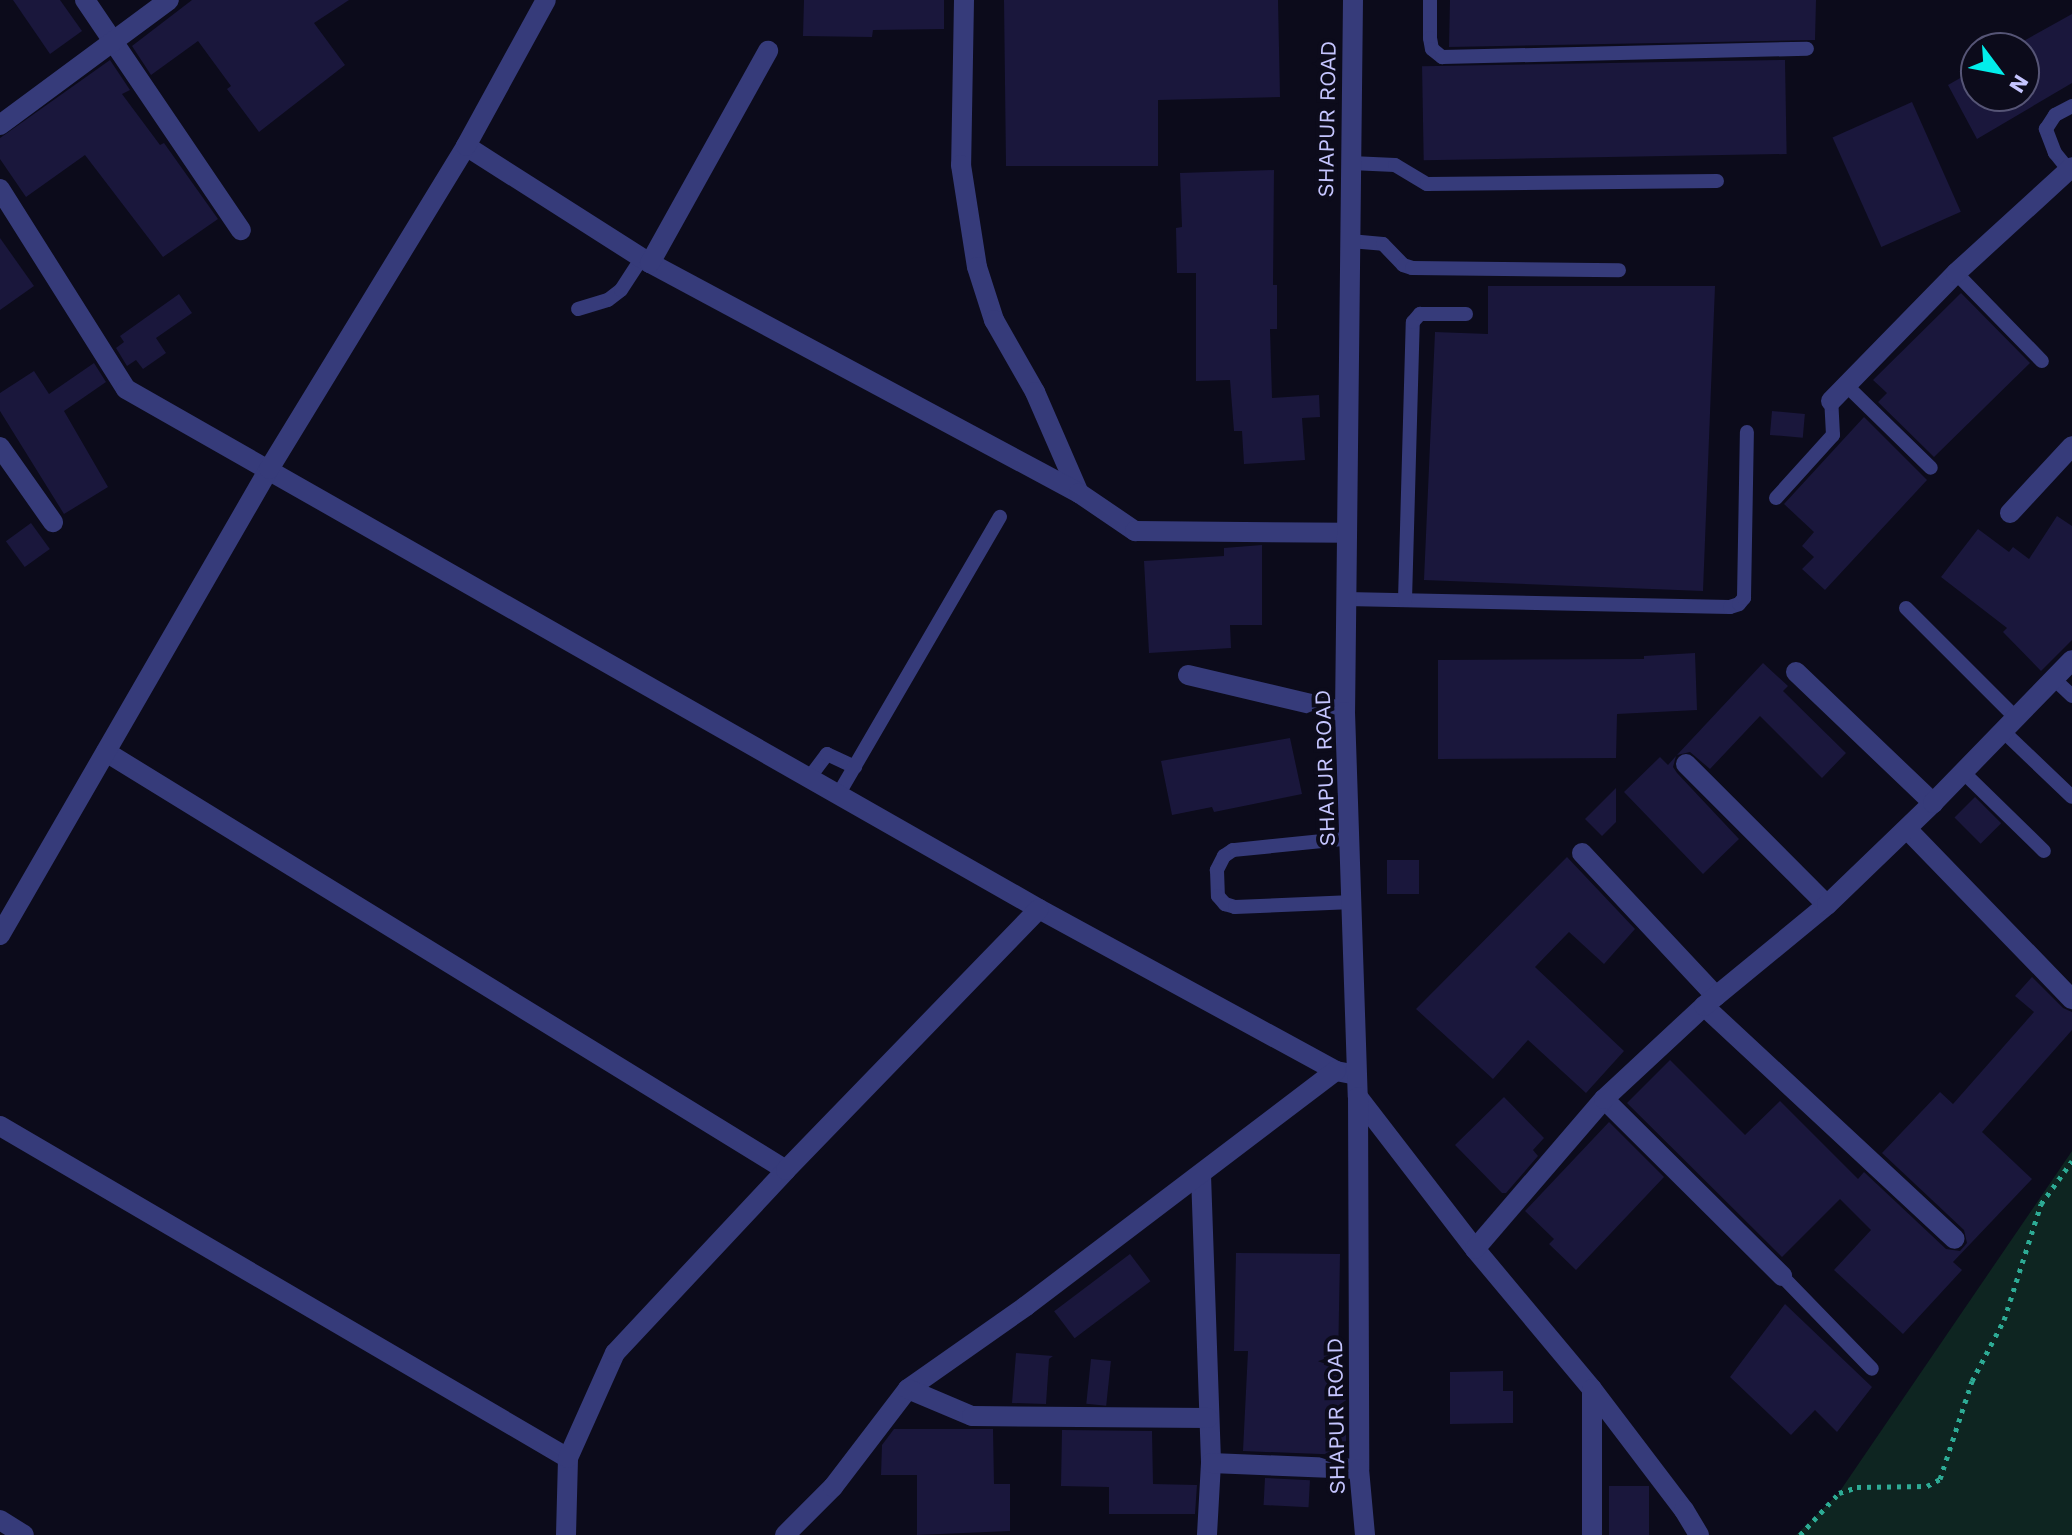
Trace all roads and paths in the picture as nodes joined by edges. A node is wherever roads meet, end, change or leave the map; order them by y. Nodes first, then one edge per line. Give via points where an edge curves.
1 (85, 0) edge
2 (169, 0) edge
3 (546, 0) edge
4 (964, 0) edge
5 (1353, 0) edge
6 (1430, 0) edge
7 (113, 42) junction
8 (1807, 49) dead end
9 (768, 51) dead end
10 (2072, 106) edge
11 (0, 125) edge
12 (466, 146) junction
13 (1351, 163) junction
14 (2070, 168) edge
15 (1717, 181) dead end
16 (0, 189) edge
17 (241, 230) dead end
18 (1350, 241) junction
19 (646, 260) junction
20 (1619, 270) dead end
21 (1956, 273) junction
22 (578, 309) dead end
23 (1466, 314) dead end
24 (2042, 361) dead end
25 (1847, 386) junction
26 (1831, 401) joint
27 (1747, 432) dead end
28 (2072, 446) edge
29 (0, 447) edge
30 (1931, 468) dead end
31 (269, 469) junction
32 (1079, 493) junction
33 (1776, 498) dead end
34 (2010, 513) dead end
35 (1000, 517) dead end
36 (53, 522) dead end
37 (1347, 533) junction
38 (1346, 599) junction
39 (1405, 600) junction
40 (1906, 608) dead end
41 (2072, 660) edge
42 (1796, 672) dead end
43 (1188, 675) dead end
44 (2054, 679) junction
45 (2072, 696) edge
46 (1345, 712) junction
47 (2010, 724) junction
48 (106, 752) junction
49 (1686, 764) dead end
50 (855, 767) junction
51 (1963, 772) junction
52 (809, 778) junction
53 (838, 795) junction
54 (2072, 797) edge
55 (1933, 803) junction
56 (1907, 829) junction
57 (1352, 838) junction
58 (2044, 851) dead end
59 (1582, 853) dead end
60 (1353, 902) junction
61 (1827, 905) junction
62 (1039, 909) junction
63 (0, 935) edge
64 (2072, 999) edge
65 (1710, 1001) junction
66 (1336, 1071) junction
67 (1357, 1075) junction
68 (1358, 1097) junction
69 (1604, 1099) junction
70 (0, 1126) edge
71 (2072, 1161) edge
72 (786, 1170) junction
73 (1201, 1175) junction
74 (1955, 1239) dead end
75 (1475, 1249) junction
76 (1782, 1276) joint
77 (1872, 1369) dead end
78 (908, 1389) junction
79 (1592, 1389) junction
80 (1208, 1418) junction
81 (568, 1458) junction
82 (1211, 1463) junction
83 (1359, 1469) junction
84 (0, 1520) edge
85 (24, 1535) edge
86 (566, 1535) edge
87 (785, 1535) edge
88 (1207, 1535) edge
89 (1365, 1535) edge
90 (1592, 1535) edge
91 (1699, 1535) edge
92 (1800, 1535) edge

1 - 7 street
2 - 7 street
3 - 12 street
4 - 32 street via 961,165 977,267 994,320 1035,392
5 - 13 street, SHAPUR ROAD
6 - 8 lane via 1432,49 1442,57
7 - 11 street
7 - 17 street
9 - 19 street
10 - 14 lane via 2055,115 2046,129 2055,153
12 - 19 street
12 - 31 street
13 - 15 lane via 1395,165 1427,184
13 - 18 street, SHAPUR ROAD
14 - 21 street
16 - 31 street via 126,389
18 - 20 lane via 1383,244 1412,268
18 - 37 street, SHAPUR ROAD
19 - 22 lane via 615,295
19 - 32 street
21 - 24 lane
21 - 25 street
23 - 39 lane via 1420,314 1413,322
25 - 26 street
25 - 30 lane
26 - 33 lane via 1833,435
27 - 39 lane via 1744,598 1739,604
28 - 34 street
29 - 36 street
31 - 48 street
31 - 52 street
32 - 37 street via 1135,531
35 - 50 lane
37 - 38 street, SHAPUR ROAD
38 - 39 lane
38 - 46 street, SHAPUR ROAD
40 - 47 lane
41 - 44 street
42 - 55 street
43 - 46 street
44 - 45 lane
44 - 47 street
46 - 57 street, SHAPUR ROAD
47 - 51 street
47 - 54 lane
48 - 63 street
48 - 72 street
49 - 61 street
50 - 52 lane via 827,754
50 - 53 lane
51 - 55 street
51 - 58 lane
52 - 53 street
53 - 62 street
55 - 56 street
56 - 61 street
56 - 64 street
57 - 60 street, SHAPUR ROAD
57 - 60 lane via 1233,850 1217,870 1218,896 1235,907
59 - 65 street
60 - 67 street, SHAPUR ROAD
61 - 65 street
62 - 66 street
62 - 72 street
65 - 69 street
65 - 74 street
66 - 67 street
66 - 73 street
67 - 68 street, SHAPUR ROAD
68 - 75 street
68 - 83 street, SHAPUR ROAD
69 - 75 street
69 - 76 street
70 - 81 street
71 - 92 path via 2041,1204 2009,1306 1972,1381 1940,1479 1927,1486 1857,1487 1839,1493
72 - 81 street via 615,1353
73 - 78 street
73 - 80 street
75 - 79 street
76 - 77 lane
78 - 80 street via 972,1416
78 - 87 street via 833,1487
79 - 90 street
79 - 91 street
80 - 82 street
81 - 86 street
82 - 83 street
82 - 88 street
83 - 89 street, SHAPUR ROAD
84 - 85 street

